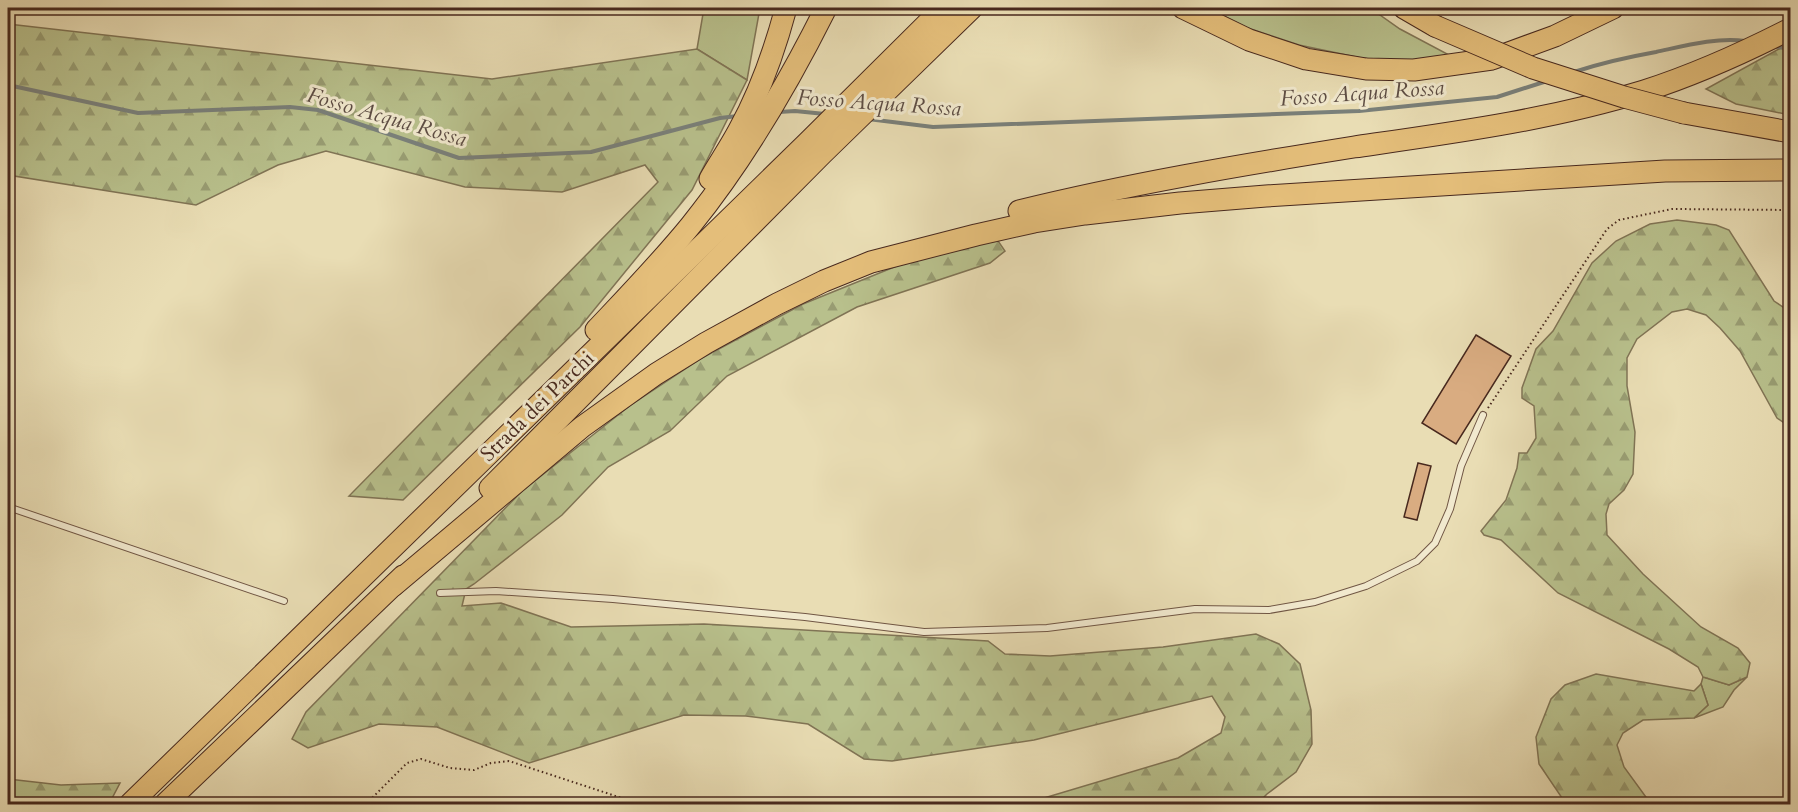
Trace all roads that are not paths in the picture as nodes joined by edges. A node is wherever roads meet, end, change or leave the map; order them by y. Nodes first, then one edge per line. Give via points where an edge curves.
1 (786, 8) edge
2 (826, 8) edge
3 (943, 8) edge
4 (972, 8) edge
5 (1183, 8) edge
6 (1404, 8) edge
7 (1613, 8) edge
8 (1791, 30) edge
9 (895, 69) junction
10 (747, 132) junction
11 (1791, 132) edge
12 (815, 148) junction
13 (1791, 170) edge
14 (871, 262) junction
15 (1483, 415) road end
16 (8, 507) edge
17 (407, 533) junction
18 (393, 586) junction
19 (440, 593) dead end
20 (284, 601) dead end
21 (130, 804) edge
22 (165, 804) edge

1 - 10 highway via 753,101
2 - 10 highway via 799,61
3 - 9 highway, Strada dei Parchi
4 - 9 highway, Strada dei Parchi
5 - 7 highway via 1249,40 1306,59 1366,69 1414,70 1492,59 1555,36
6 - 11 highway, bridge via 1435,26 1533,68 1684,113
8 - 14 highway via 1645,90 1545,116 1201,172 1028,209 940,234
9 - 12 highway, Strada dei Parchi
10 - 17 highway via 722,184 677,242
12 - 17 highway, Strada dei Parchi
12 - 18 highway, Strada dei Parchi
13 - 14 highway via 1653,172 1180,203 1034,222
14 - 18 highway via 777,304 647,380 568,439
15 - 19 lane via 1435,543 1417,561 1366,586 1315,602 1269,610 1195,609 1047,628 924,632 613,599 496,591
16 - 20 lane
17 - 21 highway, Strada dei Parchi
18 - 22 highway, Strada dei Parchi

